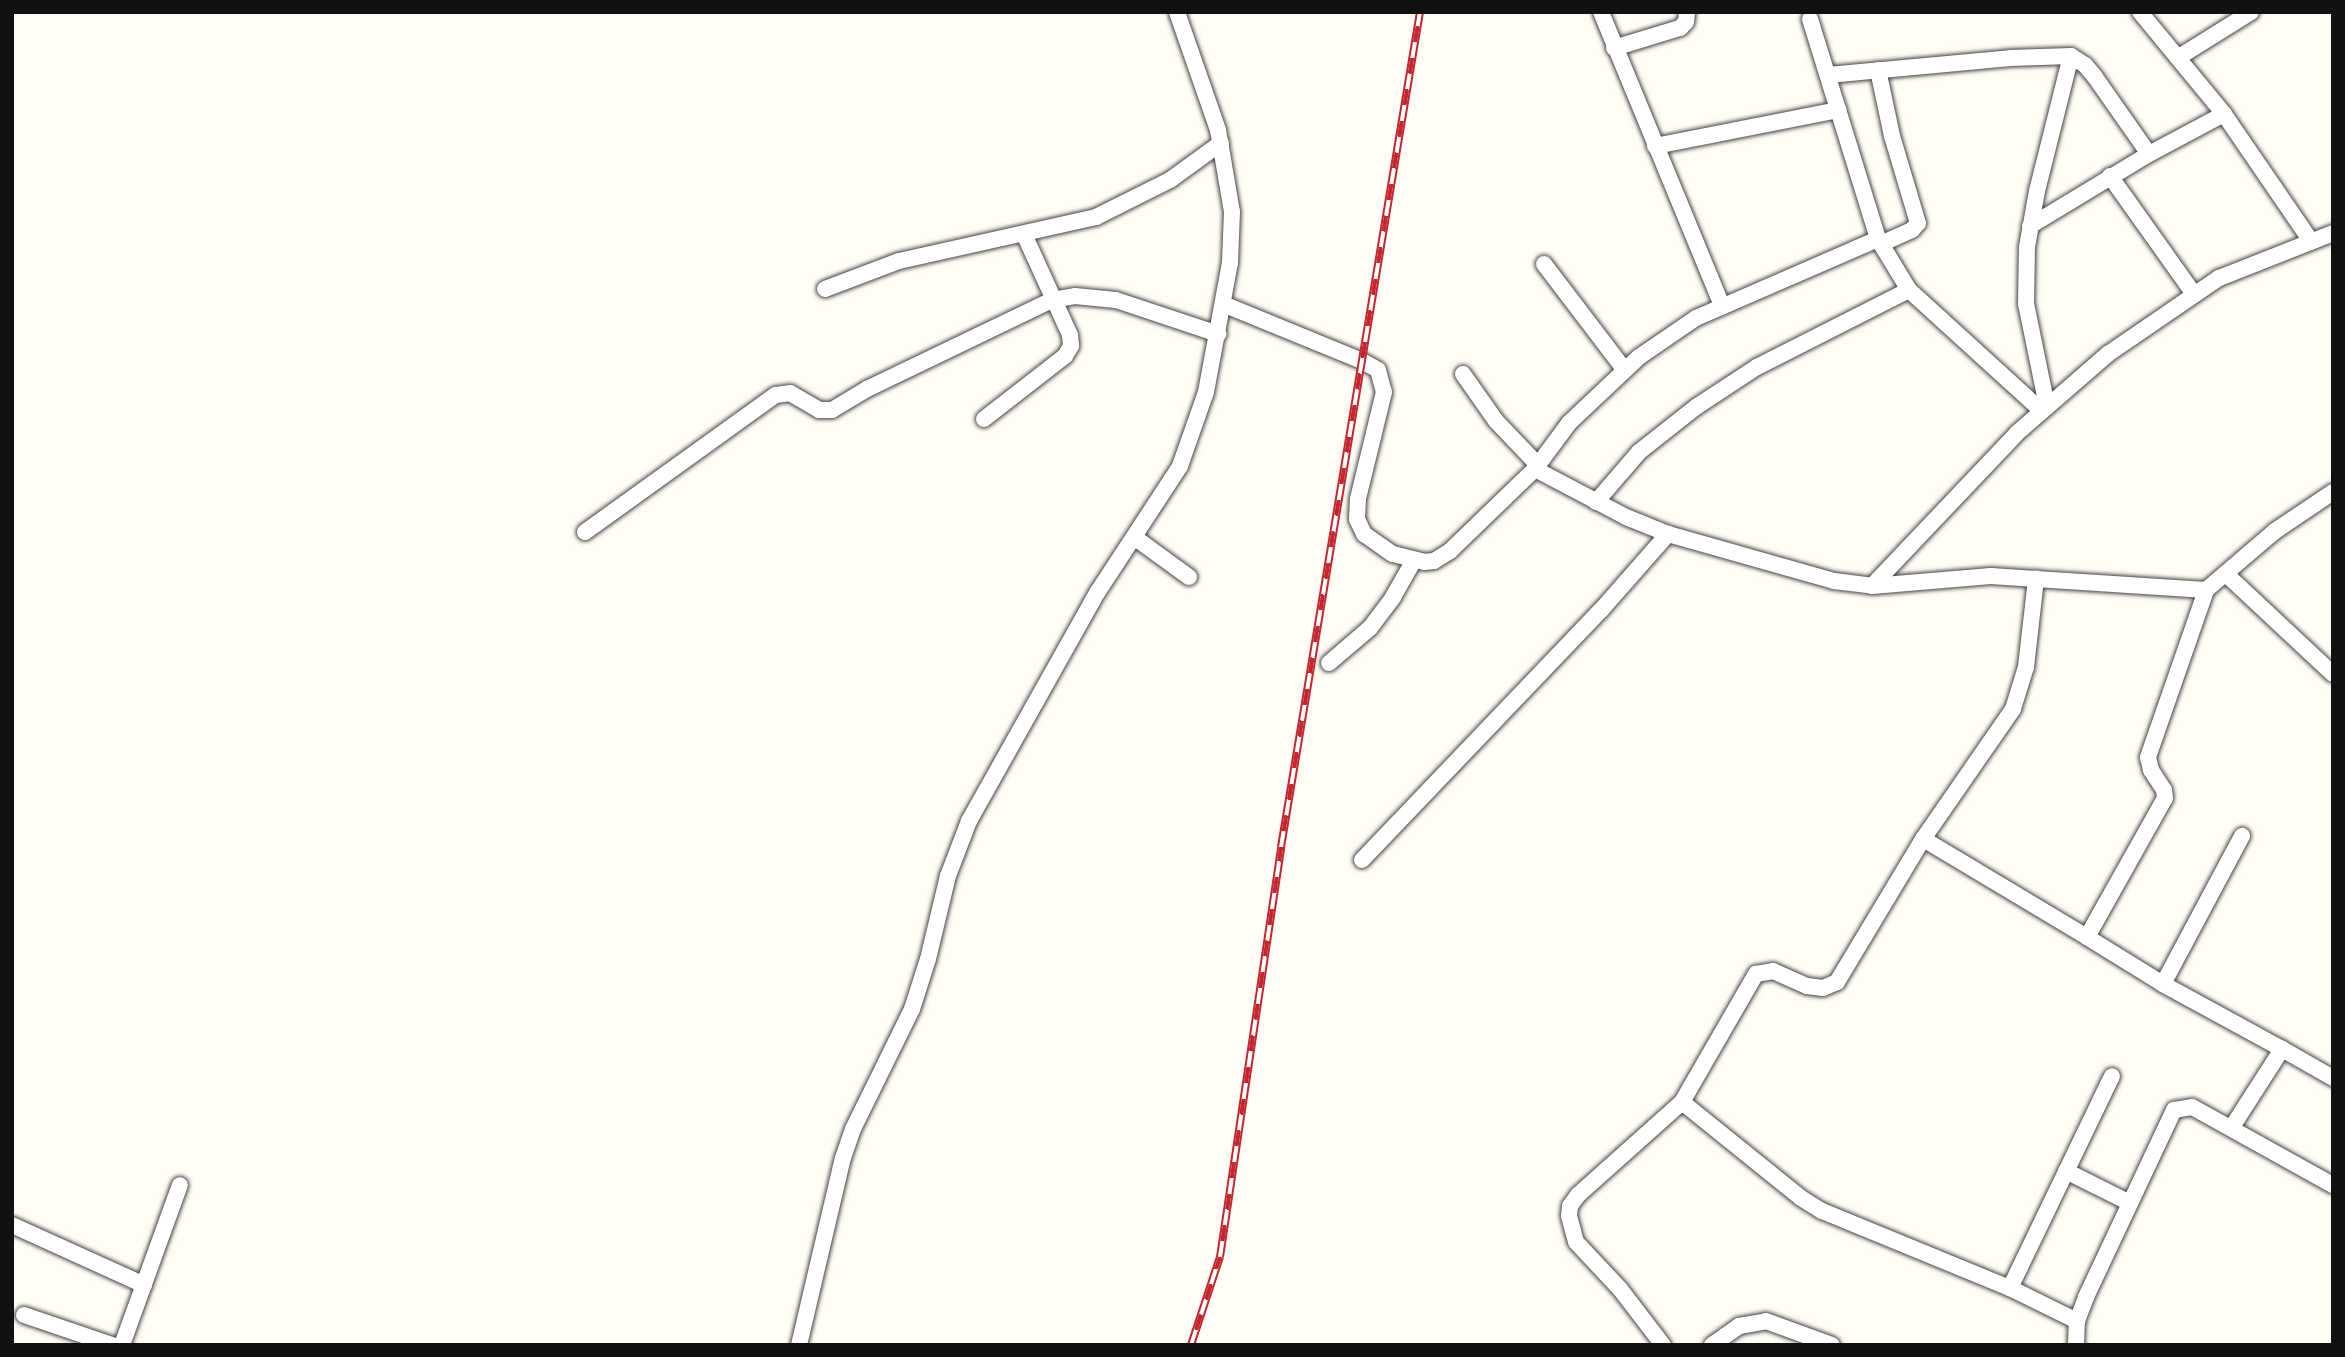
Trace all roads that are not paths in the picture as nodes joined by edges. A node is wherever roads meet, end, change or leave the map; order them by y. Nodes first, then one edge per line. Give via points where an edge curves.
1 (1178, 12) edge
2 (1601, 12) edge
3 (1687, 12) edge
4 (2140, 12) edge
5 (2251, 12) edge
6 (1810, 19) dead end
7 (1614, 48) junction
8 (2071, 57) junction
9 (2179, 57) junction
10 (1878, 70) junction
11 (1828, 75) junction
12 (1839, 110) junction
13 (2224, 114) junction
14 (1221, 143) junction
15 (1655, 146) junction
16 (2148, 153) junction
17 (2110, 176) junction
18 (2030, 226) junction
19 (2333, 233) edge
20 (1024, 234) junction
21 (2311, 241) junction
22 (1880, 242) junction
23 (1544, 264) dead end
24 (825, 289) dead end
25 (1909, 290) junction
26 (2194, 294) junction
27 (1052, 300) junction
28 (1223, 304) junction
29 (1722, 306) junction
30 (1218, 334) junction
31 (1625, 369) junction
32 (1463, 374) dead end
33 (2044, 408) junction
34 (984, 419) dead end
35 (1537, 467) junction
36 (2333, 492) edge
37 (1596, 502) junction
38 (584, 532) dead end
39 (1668, 534) junction
40 (1134, 537) junction
41 (1413, 562) junction
42 (2226, 574) junction
43 (1189, 577) dead end
44 (2036, 579) junction
45 (1872, 586) junction
46 (2206, 590) junction
47 (1329, 663) dead end
48 (2333, 674) edge
49 (2242, 836) dead end
50 (1923, 839) junction
51 (1362, 860) dead end
52 (2087, 937) junction
53 (2163, 984) junction
54 (2282, 1049) junction
55 (2112, 1076) dead end
56 (2333, 1078) edge
57 (1682, 1102) junction
58 (2232, 1126) junction
59 (2066, 1171) junction
60 (180, 1185) dead end
61 (2333, 1185) edge
62 (2129, 1202) junction
63 (12, 1225) edge
64 (144, 1285) junction
65 (2010, 1288) junction
66 (24, 1315) dead end
67 (2077, 1321) junction
68 (112, 1345) edge
69 (122, 1345) edge
70 (799, 1345) edge
71 (1663, 1345) edge
72 (1712, 1345) edge
73 (1832, 1345) edge
74 (2076, 1345) edge

1 - 14 street
2 - 7 street
3 - 7 street via 1680,28
4 - 9 street
5 - 9 street
6 - 11 street
7 - 15 street
8 - 10 street
8 - 16 street via 2095,77
8 - 18 street
9 - 13 street
10 - 11 street
10 - 22 street via 1918,223 1912,230
11 - 12 street
12 - 15 street
12 - 22 street
13 - 16 street
13 - 21 street
14 - 20 street via 1170,180 1116,209
14 - 28 street via 1233,237
15 - 29 street
16 - 17 street
17 - 18 street
17 - 26 street
18 - 33 street via 2026,304
19 - 21 street
20 - 24 street via 899,261
20 - 27 street
21 - 26 street via 2219,278
22 - 25 street
22 - 29 street
23 - 31 street
25 - 33 street
25 - 37 street via 1757,368 1696,407 1640,452
26 - 33 street via 2108,354
27 - 30 street via 1075,296 1116,300
27 - 34 street via 1070,335 1070,351
27 - 38 street via 832,410 819,410 790,393 776,395
28 - 30 street
28 - 41 street via 1378,370 1384,392 1357,519 1364,534
29 - 31 street via 1696,318
30 - 40 street via 1189,446
31 - 35 street via 1569,423
32 - 35 street
33 - 45 street
35 - 37 street
35 - 41 street via 1443,557
36 - 42 street via 2275,531
37 - 39 street
39 - 45 street via 1814,576
39 - 51 street
40 - 43 street
40 - 70 street via 1097,593 969,821 948,876 912,1009 843,1158
41 - 47 street via 1377,620
42 - 46 street
42 - 48 street
44 - 45 street via 1991,576
44 - 46 street
44 - 50 street via 2026,667 2013,709
46 - 52 street via 2148,757 2165,798
49 - 53 street
50 - 52 street
50 - 57 street via 1837,982 1824,988 1773,971 1756,974
52 - 53 street
53 - 54 street
54 - 56 street
54 - 58 street
55 - 59 street
57 - 65 street via 1822,1211
57 - 71 street via 1578,1195 1569,1216 1576,1242
58 - 61 street
58 - 62 street via 2192,1107 2174,1110
59 - 62 street
59 - 65 street
60 - 64 street
62 - 67 street
63 - 64 street
64 - 69 street
65 - 67 street
66 - 68 street
67 - 74 street
72 - 73 street via 1739,1326 1766,1321

